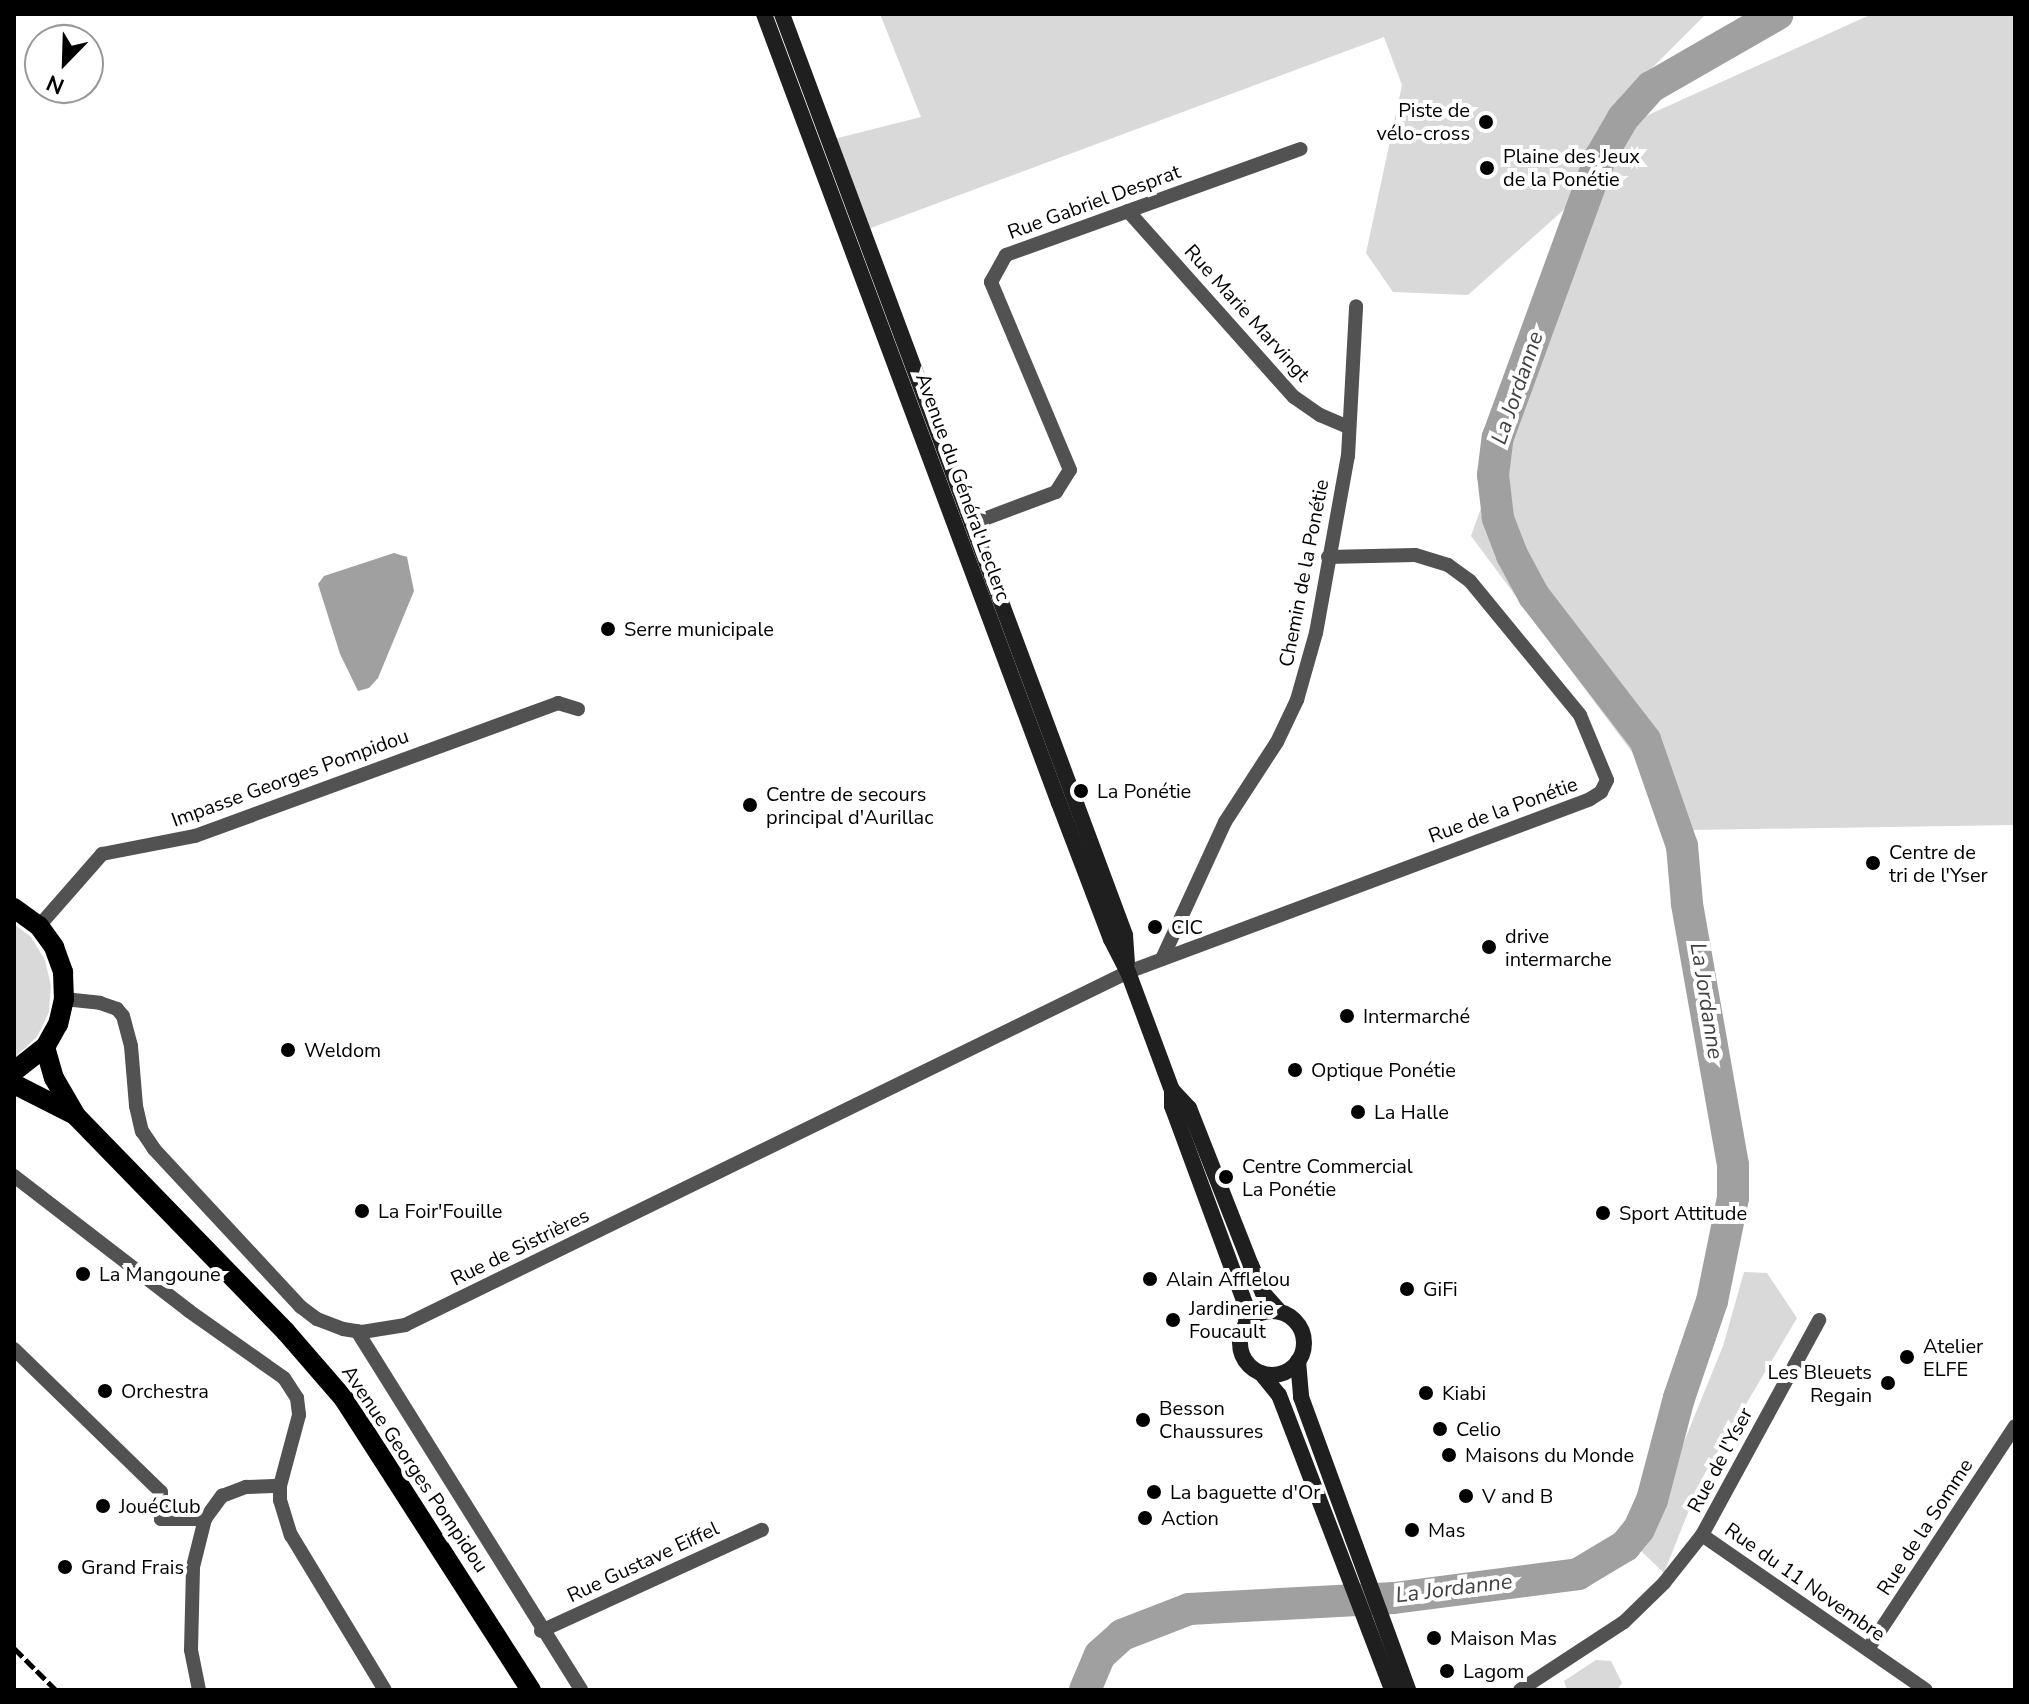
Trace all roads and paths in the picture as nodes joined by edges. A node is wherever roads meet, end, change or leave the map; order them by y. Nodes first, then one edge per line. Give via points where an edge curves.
1 (764, 14) edge
2 (782, 14) edge
3 (1300, 149) dead end
4 (1128, 211) junction
5 (1356, 306) dead end
6 (1348, 427) junction
7 (971, 524) junction
8 (1328, 557) junction
9 (578, 709) dead end
10 (14, 908) edge
11 (39, 926) junction
12 (1162, 959) junction
13 (1128, 972) junction
14 (64, 999) junction
15 (45, 1047) junction
16 (14, 1071) edge
17 (14, 1084) edge
18 (1172, 1090) junction
19 (76, 1116) junction
20 (14, 1176) edge
21 (1280, 1312) junction
22 (1819, 1320) dead end
23 (1246, 1324) junction
24 (357, 1331) junction
25 (14, 1349) edge
26 (1298, 1361) junction
27 (1261, 1373) junction
28 (2015, 1426) edge
29 (280, 1486) junction
30 (205, 1519) junction
31 (762, 1530) dead end
32 (1702, 1535) junction
33 (1350, 1554) junction
34 (1376, 1622) junction
35 (541, 1631) junction
36 (1868, 1649) junction
37 (199, 1690) edge
38 (385, 1690) edge
39 (531, 1690) edge
40 (581, 1690) edge
41 (1392, 1690) edge
42 (1408, 1690) edge
43 (1520, 1690) edge
44 (1926, 1690) edge

1 - 13 street, Avenue du Général Leclerc via 1064,816
2 - 7 street, Avenue du Général Leclerc
3 - 4 street, Rue Gabriel Desprat
4 - 6 street, Rue Marie Marvingt via 1294,397
4 - 7 street, Rue Gabriel Desprat via 1006,255 991,282 1070,470 1056,492
5 - 6 street, Chemin de la Ponétie
6 - 8 street, Chemin de la Ponétie via 1348,456
7 - 13 street, Avenue du Général Leclerc via 1125,935
8 - 12 street, Chemin de la Ponétie via 1316,633 1297,700 1277,742 1225,822
8 - 12 street, Rue de la Ponétie via 1415,555 1448,565 1470,581 1580,715 1607,780 1590,799
9 - 11 street, Impasse Georges Pompidou via 558,703 195,836 102,854
10 - 11 main road
11 - 14 main road via 63,972
12 - 13 street, Rue de la Ponétie
13 - 18 street, Avenue du Général Leclerc
13 - 24 street, Rue de Sistrières via 405,1325
14 - 15 main road
14 - 24 street, Rue de Sistrières via 117,1009 131,1046 142,1131 154,1149 301,1307 317,1319
15 - 16 main road
15 - 19 main road via 54,1078
17 - 19 main road
18 - 21 street, Avenue du Général Leclerc via 1189,1108 1263,1293
18 - 23 street, Avenue du Général Leclerc via 1172,1106 1247,1309
19 - 39 main road, Avenue Georges Pompidou via 344,1399
20 - 29 street via 284,1378 297,1398 299,1415
21 - 23 street via 1261,1313
21 - 26 street, Avenue du Général Leclerc via 1302,1331
22 - 32 street, Rue de l'Yser
23 - 27 street, Avenue du Général Leclerc via 1240,1349
24 - 35 street, Avenue Georges Pompidou
25 - 30 street via 161,1492 161,1519
26 - 27 street via 1282,1373
26 - 33 street, Avenue du Général Leclerc via 1301,1397
27 - 33 street, Avenue du Général Leclerc via 1279,1395
28 - 36 street, Rue de la Somme
29 - 30 street via 246,1487 222,1496
29 - 38 street via 291,1535
30 - 37 street via 193,1567 191,1650
31 - 35 street, Rue Gustave Eiffel
32 - 36 street, Rue du 11 Novembre
32 - 43 street, Rue du 11 Novembre via 1624,1622
33 - 34 street, Avenue du Général Leclerc
34 - 41 street, Avenue du Général Leclerc
34 - 42 street, Avenue du Général Leclerc
35 - 40 street, Avenue Georges Pompidou
36 - 44 street, Rue du 11 Novembre

